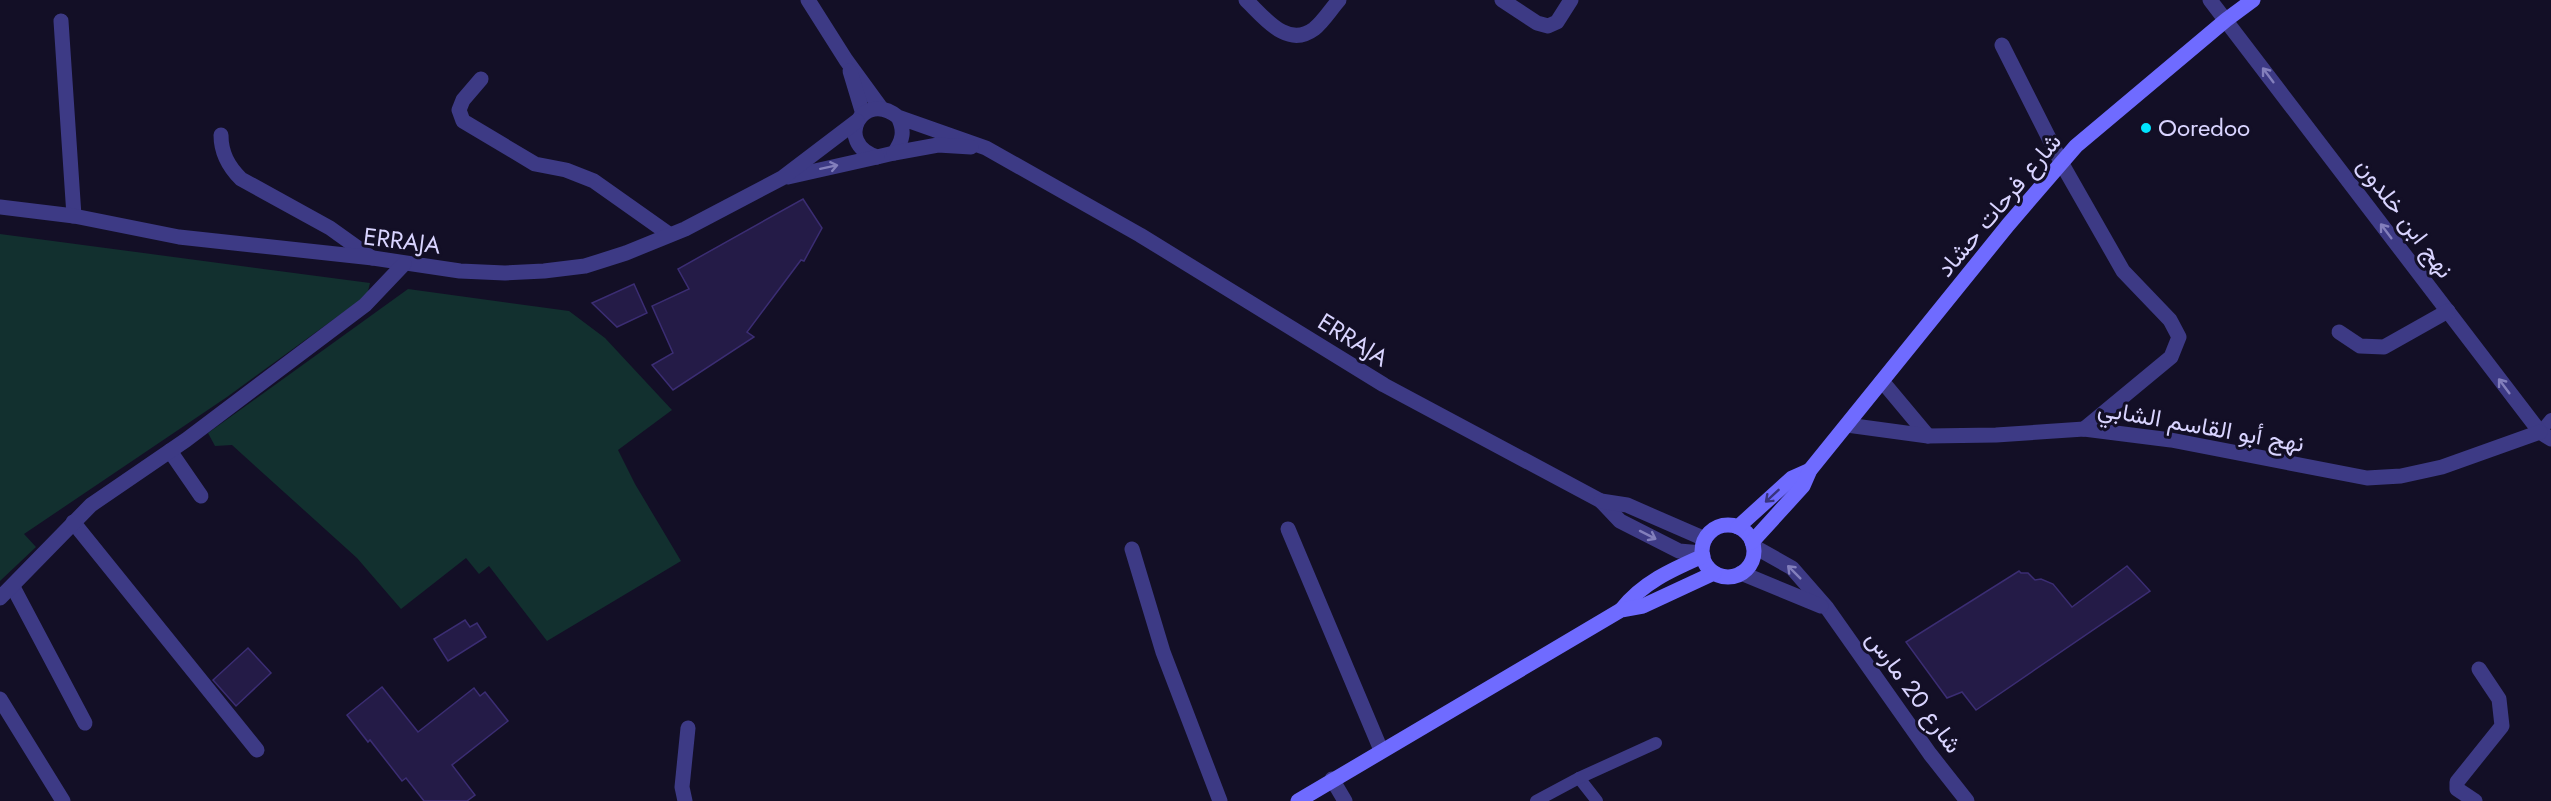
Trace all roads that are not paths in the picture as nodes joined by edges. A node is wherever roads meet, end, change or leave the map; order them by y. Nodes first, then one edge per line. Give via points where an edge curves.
1 (808, 0) edge
2 (1246, 0) edge
3 (1339, 0) edge
4 (1502, 0) edge
5 (1571, 0) edge
6 (2210, 0) edge
7 (2253, 0) edge
8 (2226, 20) junction
9 (61, 21) dead end
10 (2002, 45) dead end
11 (846, 60) junction
12 (481, 79) dead end
13 (881, 108) junction
14 (860, 117) junction
15 (898, 117) junction
16 (221, 135) dead end
17 (986, 148) junction
18 (894, 153) junction
19 (877, 157) junction
20 (2062, 164) junction
21 (782, 178) junction
22 (0, 207) edge
23 (74, 216) junction
24 (669, 234) junction
25 (373, 258) junction
26 (404, 264) junction
27 (2448, 311) junction
28 (2339, 332) dead end
29 (1882, 381) junction
30 (2551, 419) edge
31 (1846, 425) junction
32 (2084, 429) junction
33 (1928, 436) junction
34 (2546, 436) edge
35 (170, 451) junction
36 (1809, 470) junction
37 (201, 496) dead end
38 (1601, 501) junction
39 (74, 522) junction
40 (1738, 528) junction
41 (1288, 529) dead end
42 (1753, 544) junction
43 (1132, 549) dead end
44 (1703, 549) junction
45 (1714, 573) junction
46 (1741, 573) junction
47 (13, 587) junction
48 (0, 598) edge
49 (1827, 608) junction
50 (1621, 610) junction
51 (2479, 669) dead end
52 (0, 699) edge
53 (85, 723) dead end
54 (688, 728) dead end
55 (1656, 743) dead end
56 (257, 750) dead end
57 (1381, 750) junction
58 (1579, 778) junction
59 (1332, 779) junction
60 (63, 801) edge
61 (685, 801) edge
62 (1220, 801) edge
63 (1298, 801) edge
64 (1345, 801) edge
65 (1536, 801) edge
66 (1597, 801) edge
67 (1967, 801) edge
68 (2475, 801) edge

1 - 11 street
2 - 3 street via 1289,36 1314,29
4 - 5 street via 1548,26 1557,21
6 - 8 street, نهج ابن خلدون
7 - 8 main road, شارع فرحات حشاد
8 - 20 main road, شارع فرحات حشاد via 2076,147
27 -> 8 street, نهج ابن خلدون
9 - 23 street
10 - 20 street
11 - 13 street
11 - 14 street
12 - 24 street via 463,100 459,110 463,121 535,164 594,181
13 - 14 street
13 - 15 street
14 - 19 street via 854,130 855,140 860,148
14 - 21 street
15 - 17 street, ERRAJA
15 - 18 street via 903,135
16 - 25 street via 230,168 242,179 330,228
17 - 18 street via 938,145
17 - 38 street, ERRAJA via 1140,235 1384,385
18 - 19 street
21 -> 19 street
20 - 29 main road, شارع فرحات حشاد
20 - 32 street via 2123,271 2170,320 2179,337 2171,357
21 - 24 street, ERRAJA
22 - 23 street, ERRAJA
23 - 25 street, ERRAJA via 179,237
24 - 26 street, ERRAJA via 585,267 505,273
25 - 26 street, ERRAJA
26 - 35 street via 365,305
27 - 28 street via 2384,347 2360,346
34 -> 27 street, نهج ابن خلدون
29 - 31 main road, شارع فرحات حشاد
29 - 33 street
30 - 34 lane
31 - 33 street, نهج أبو القاسم الشابي
31 - 36 main road, شارع فرحات حشاد
32 - 33 street, نهج أبو القاسم الشابي
32 - 34 street, نهج أبو القاسم الشابي via 2171,440 2367,478 2442,467
35 - 37 street
35 - 39 street via 91,505
36 -> 40 main road, شارع فرحات حشاد via 1792,477
36 - 42 main road, شارع فرحات حشاد via 1803,486
38 - 44 street via 1627,505
38 -> 44 street, ERRAJA via 1620,521 1679,551
39 - 47 street
39 - 56 street
40 - 42 main road
40 - 44 main road via 1716,528
41 - 57 street
42 - 46 main road via 1751,561
49 -> 42 street, شارع 20 مارس via 1791,568
43 - 62 street via 1163,652
44 - 45 main road
44 - 50 main road via 1634,593
45 - 46 main road via 1727,577
45 - 50 main road via 1643,606
46 - 49 street
47 - 48 street
47 - 53 street
49 - 67 street, شارع 20 مارس
50 - 57 main road
51 - 68 street via 2499,699 2502,726 2457,782 2457,789
52 - 60 street
54 - 61 street via 682,787
55 - 58 lane
57 - 59 main road
58 - 65 lane
58 - 66 lane
59 - 63 main road
59 - 64 street

